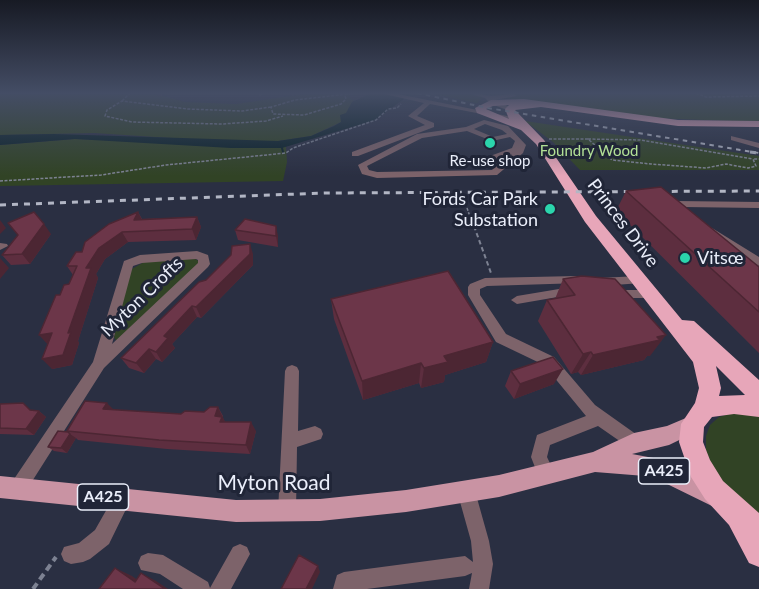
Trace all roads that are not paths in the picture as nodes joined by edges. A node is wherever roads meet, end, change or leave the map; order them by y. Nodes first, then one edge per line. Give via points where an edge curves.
1 (421, 120) edge
2 (484, 120) edge
3 (498, 120) edge
4 (503, 120) edge
5 (661, 120) edge
6 (759, 124) edge
7 (468, 129) junction
8 (507, 136) dead end
9 (734, 138) dead end
10 (518, 144) junction
11 (759, 146) edge
12 (505, 150) dead end
13 (355, 154) dead end
14 (759, 205) edge
15 (693, 218) edge
16 (702, 224) edge
17 (759, 262) edge
18 (638, 280) junction
19 (517, 300) dead end
20 (657, 302) junction
21 (99, 364) junction
22 (292, 371) dead end
23 (759, 394) edge
24 (759, 407) edge
25 (699, 416) junction
26 (598, 418) junction
27 (315, 434) dead end
28 (290, 441) junction
29 (634, 443) junction
30 (595, 462) junction
31 (546, 474) junction
32 (9, 488) edge
33 (466, 491) junction
34 (122, 499) junction
35 (731, 508) junction
36 (287, 512) junction
37 (759, 530) edge
38 (759, 553) edge
39 (71, 554) dead end
40 (240, 555) dead end
41 (148, 563) dead end
42 (465, 566) dead end
43 (201, 589) edge
44 (220, 589) edge
45 (343, 589) edge
46 (479, 589) edge

1 - 13 street via 431,125
2 - 7 street
3 - 10 street
4 - 18 highway, Princes Drive via 530,132 544,148 590,219
5 - 6 highway
7 - 8 street via 492,139
7 - 10 street via 420,136 365,162 362,169 377,175 489,174 520,151 522,145
9 - 11 street
10 - 12 street
14 - 15 street via 676,204
16 - 17 street
18 - 20 highway, Princes Drive
18 - 26 street via 494,282 474,287 474,295 501,338 549,361
19 - 20 street via 585,291
20 - 23 highway, Princes Drive via 705,341
20 - 25 highway, Princes Drive via 707,370 710,388
21 - 21 street, Myton Crofts via 128,264 140,259 196,255 204,258 204,264
21 - 32 street, Myton Crofts
22 - 28 street
24 - 25 highway, A425 via 734,404
25 - 29 main road, Myton Road / A425 via 669,435
25 - 35 highway, A425 via 691,442 697,461 707,480
26 - 29 street
26 - 31 street via 543,440 539,457
27 - 28 street
28 - 36 street
29 - 30 main road, Myton Road / A425
30 - 31 main road, Myton Road / A425
30 - 35 main road, Myton Road / A425 via 664,471
31 - 33 main road, Myton Road / A425
32 - 34 main road, Myton Road / A425
33 - 36 main road, Myton Road / A425
33 - 46 street via 480,541 483,564
34 - 36 main road, Myton Road / A425
34 - 39 street via 102,537 83,552
35 - 37 highway, A425
35 - 38 highway
40 - 44 street
41 - 43 street via 163,565
42 - 45 street via 344,582

